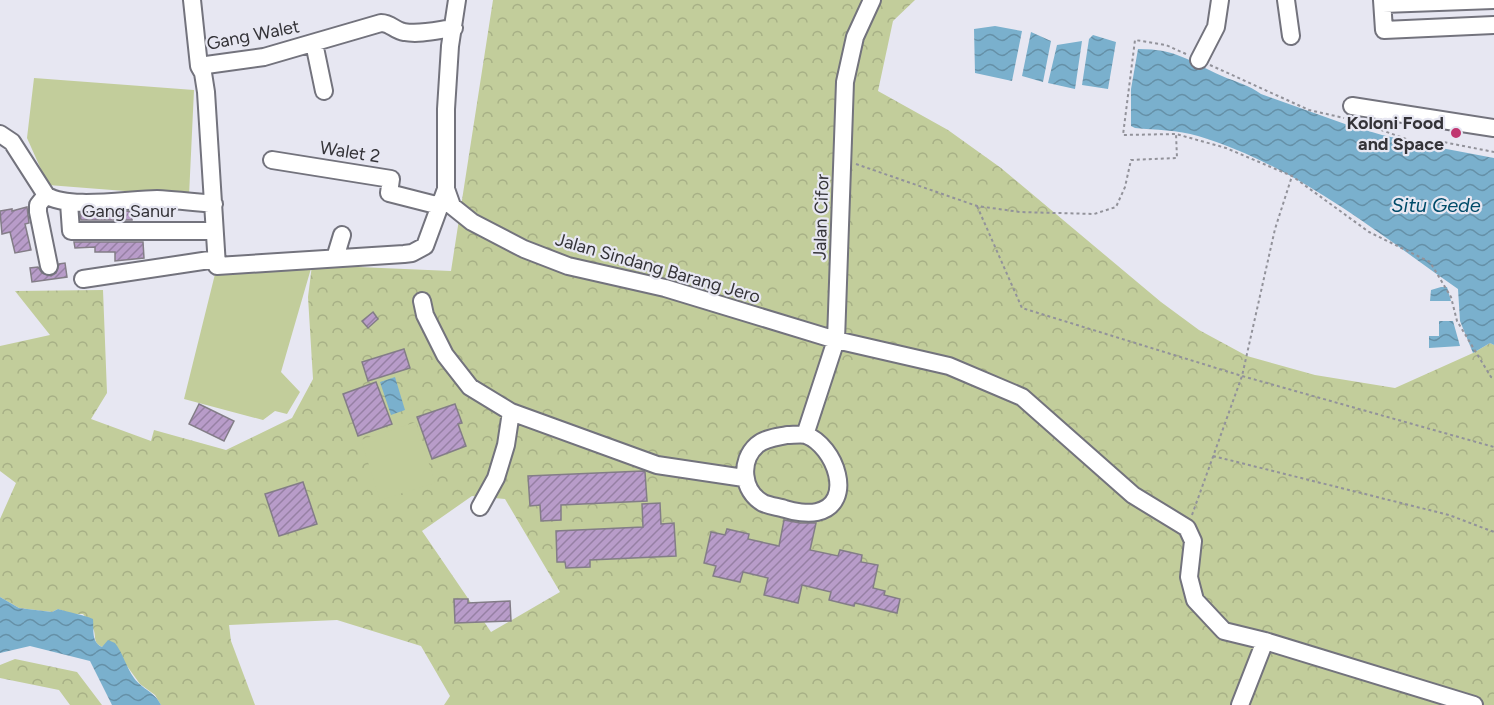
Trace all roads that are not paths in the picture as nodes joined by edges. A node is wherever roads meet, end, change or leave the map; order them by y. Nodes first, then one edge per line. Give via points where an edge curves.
1 (192, 0) edge
2 (457, 0) edge
3 (872, 0) edge
4 (1220, 0) edge
5 (1286, 0) edge
6 (1494, 0) edge
7 (1383, 2) edge
8 (1494, 25) edge
9 (454, 28) junction
10 (1291, 36) dead end
11 (314, 43) junction
12 (1199, 60) road end
13 (199, 66) junction
14 (324, 91) dead end
15 (1352, 106) dead end
16 (1494, 128) edge
17 (0, 135) edge
18 (272, 160) dead end
19 (46, 195) junction
20 (445, 198) junction
21 (69, 203) junction
22 (214, 204) junction
23 (214, 231) junction
24 (342, 235) dead end
25 (335, 258) junction
26 (216, 259) junction
27 (49, 266) dead end
28 (83, 279) dead end
29 (422, 301) dead end
30 (836, 340) junction
31 (511, 412) junction
32 (805, 435) junction
33 (744, 478) junction
34 (480, 507) dead end
35 (1265, 641) junction
36 (1240, 705) edge
37 (1474, 705) edge

1 - 13 street
2 - 9 street
3 - 30 street, Jalan Cifor via 855,37 844,82
4 - 12 street via 1216,27
5 - 10 street
6 - 7 street
7 - 8 street via 1384,30
9 - 11 street, Gang Walet via 403,32 381,23
9 - 20 street via 446,109
11 - 13 street, Gang Walet via 264,57
11 - 14 street
13 - 22 street via 206,92
15 - 16 street
17 - 19 street via 12,142
18 - 20 street, Walet 2 via 391,179 389,193
19 - 21 street
19 - 27 street via 38,212
20 - 25 street via 425,246 419,250
20 - 30 street, Jalan Sindang Barang Jero via 472,222 568,266 665,288
21 - 22 street via 159,199
21 - 23 street, Gang Sanur via 71,231
22 - 23 street
23 - 26 street
24 - 25 street
25 - 26 street via 217,266
26 - 28 street
29 - 31 street via 445,356 470,387
30 - 32 street, Jalan Cifor
30 - 35 street, Jalan Sindang Barang Jero via 949,366 1022,397 1133,495 1187,528 1193,541 1189,577 1195,600 1224,631
31 - 33 street via 657,465
31 - 34 street via 496,478
32 - 33 street via 771,438 757,445 747,460
32 - 33 street via 832,457 838,473 837,496 831,505 817,512 793,511 764,503 750,492
35 - 36 street
35 - 37 street

